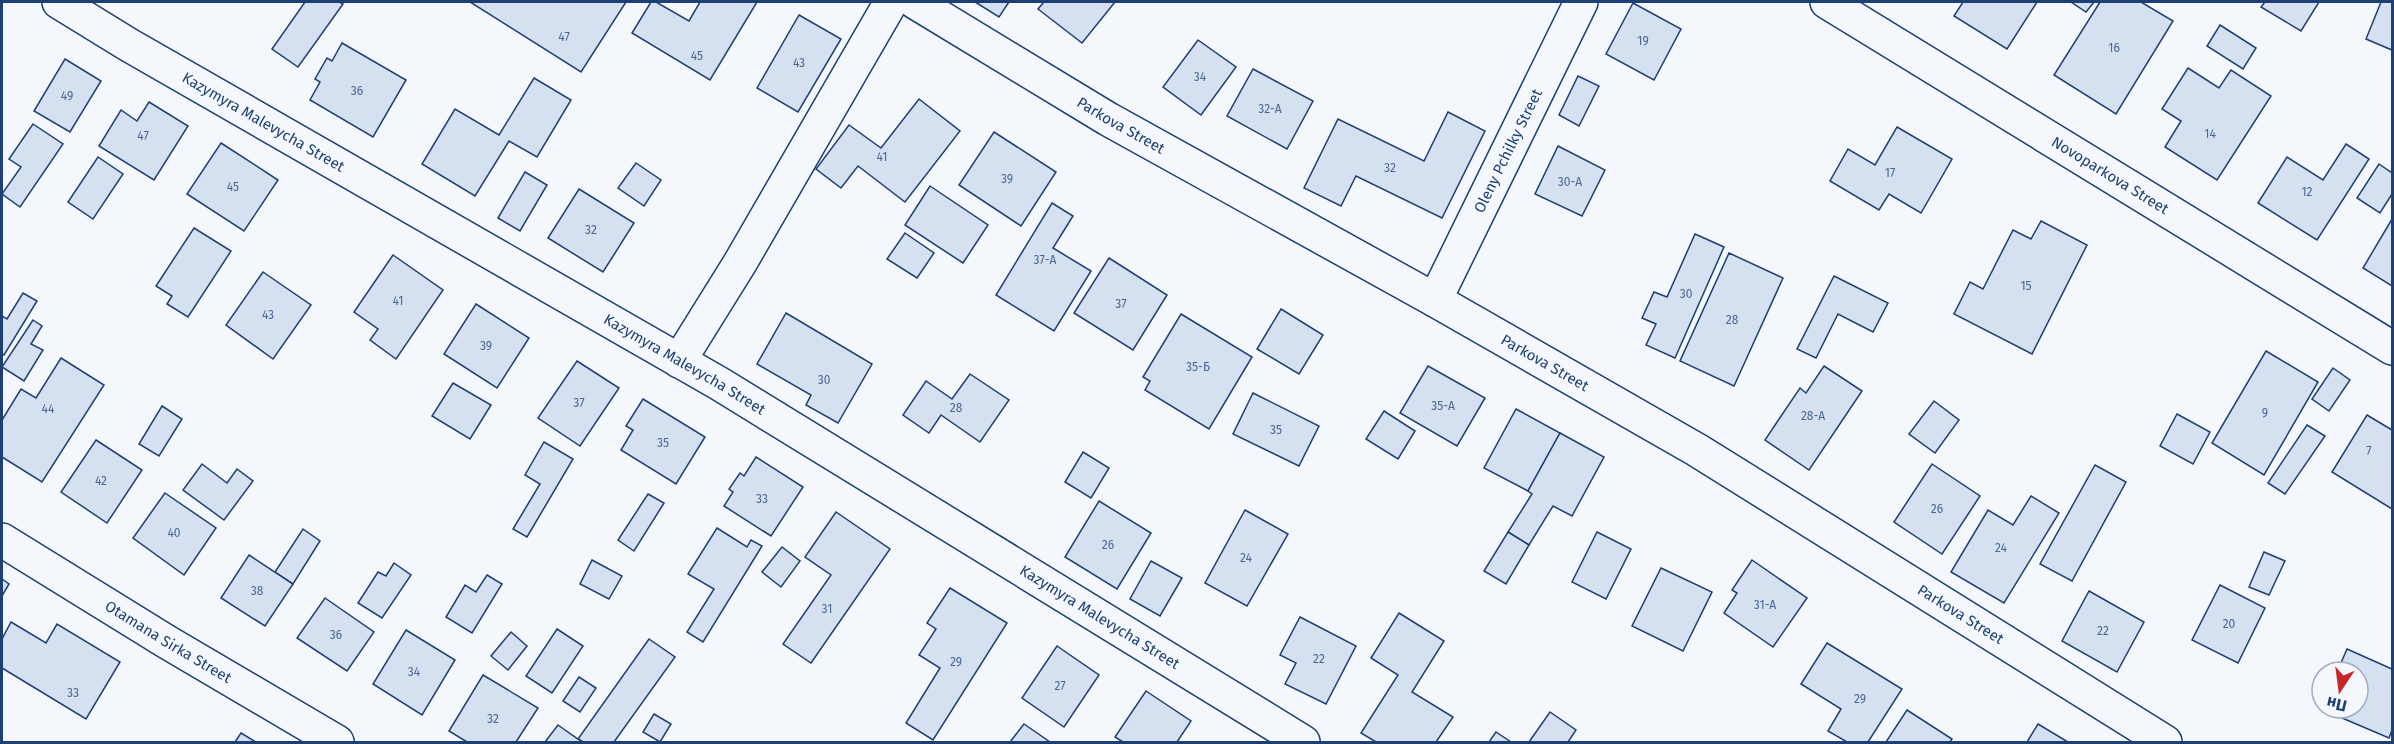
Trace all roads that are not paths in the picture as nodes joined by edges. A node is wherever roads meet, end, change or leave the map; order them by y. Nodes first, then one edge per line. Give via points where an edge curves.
1 (59, 2) edge
2 (891, 2) edge
3 (915, 2) edge
4 (1581, 2) edge
5 (1827, 2) edge
6 (1435, 300) junction
7 (2392, 348) edge
8 (679, 361) junction
9 (2, 540) edge
10 (337, 742) edge
11 (1303, 742) edge
12 (2165, 742) edge

1 - 8 street, Kazymyra Malevycha Street
2 - 8 street
3 - 6 street, Parkova Street via 1107,119
4 - 6 street, Oleny Pchilky Street
5 - 7 street, Novoparkova Street
6 - 12 street, Parkova Street via 1697,450
8 - 11 street, Kazymyra Malevycha Street
9 - 10 street, Otamana Sirka Street

